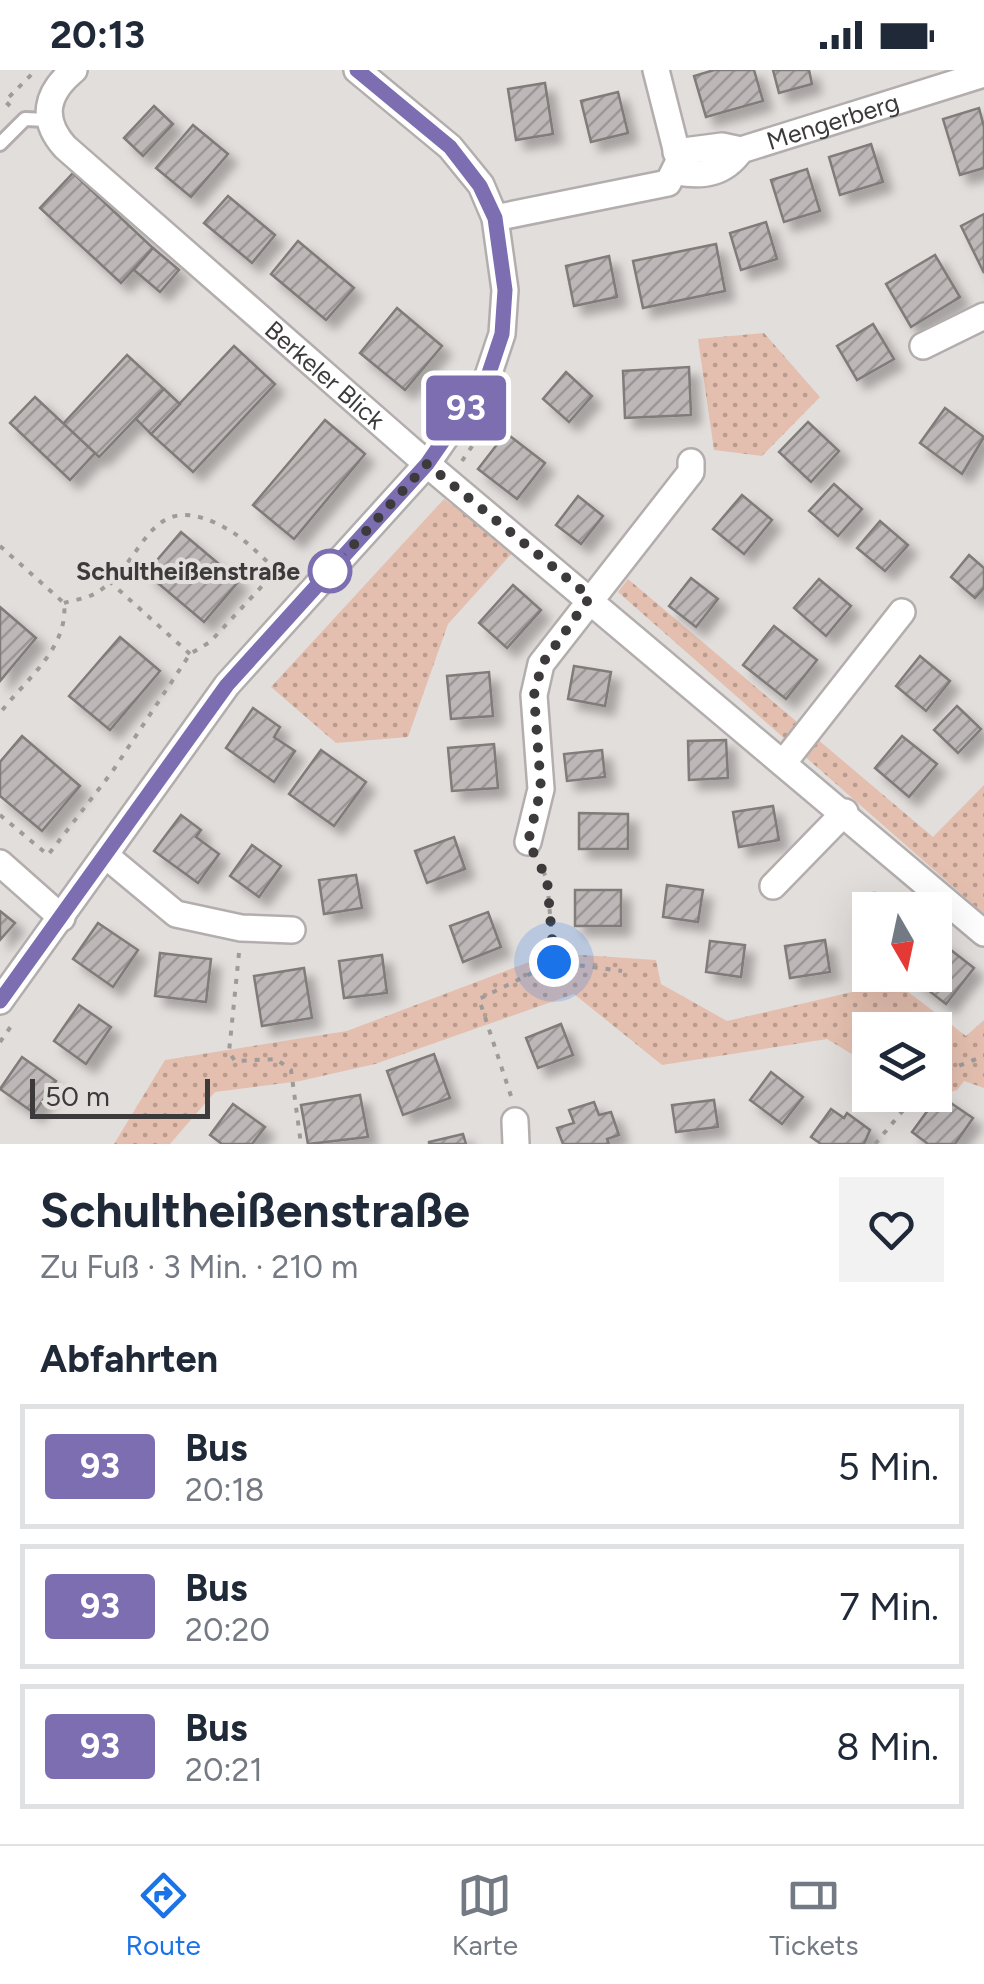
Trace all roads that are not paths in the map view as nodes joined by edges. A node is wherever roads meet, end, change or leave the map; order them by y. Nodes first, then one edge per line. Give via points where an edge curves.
1 (74, 70) edge
2 (357, 70) edge
3 (656, 70) edge
4 (984, 74) edge
5 (40, 116) junction
6 (0, 144) edge
7 (677, 162) junction
8 (495, 218) junction
9 (984, 316) edge
10 (924, 346) dead end
11 (691, 462) dead end
12 (427, 464) junction
13 (590, 597) junction
14 (902, 612) dead end
15 (784, 762) junction
16 (845, 812) junction
17 (528, 842) road end
18 (105, 856) junction
19 (0, 863) edge
20 (773, 886) dead end
21 (62, 918) junction
22 (292, 930) dead end
23 (984, 933) edge
24 (0, 1001) edge

1 - 5 street via 57,84
2 - 8 street via 450,147
3 - 7 street
4 - 7 street, Mengerberg via 740,150 730,166 696,175
5 - 6 lane
5 - 12 street, Berkeler Blick via 65,147
7 - 8 street, Mengerberg via 659,188
8 - 12 street via 503,255 502,334 488,376
9 - 10 street
11 - 13 street via 691,472
12 - 13 street, Berkeler Blick
12 - 18 street via 227,685
13 - 15 street, Berkeler Blick
13 - 17 street via 542,664 534,695 541,789
14 - 15 street
15 - 16 street, Berkeler Blick
16 - 20 street
16 - 23 street, Berkeler Blick
18 - 21 street
18 - 22 street via 176,914
19 - 21 street
21 - 24 street

